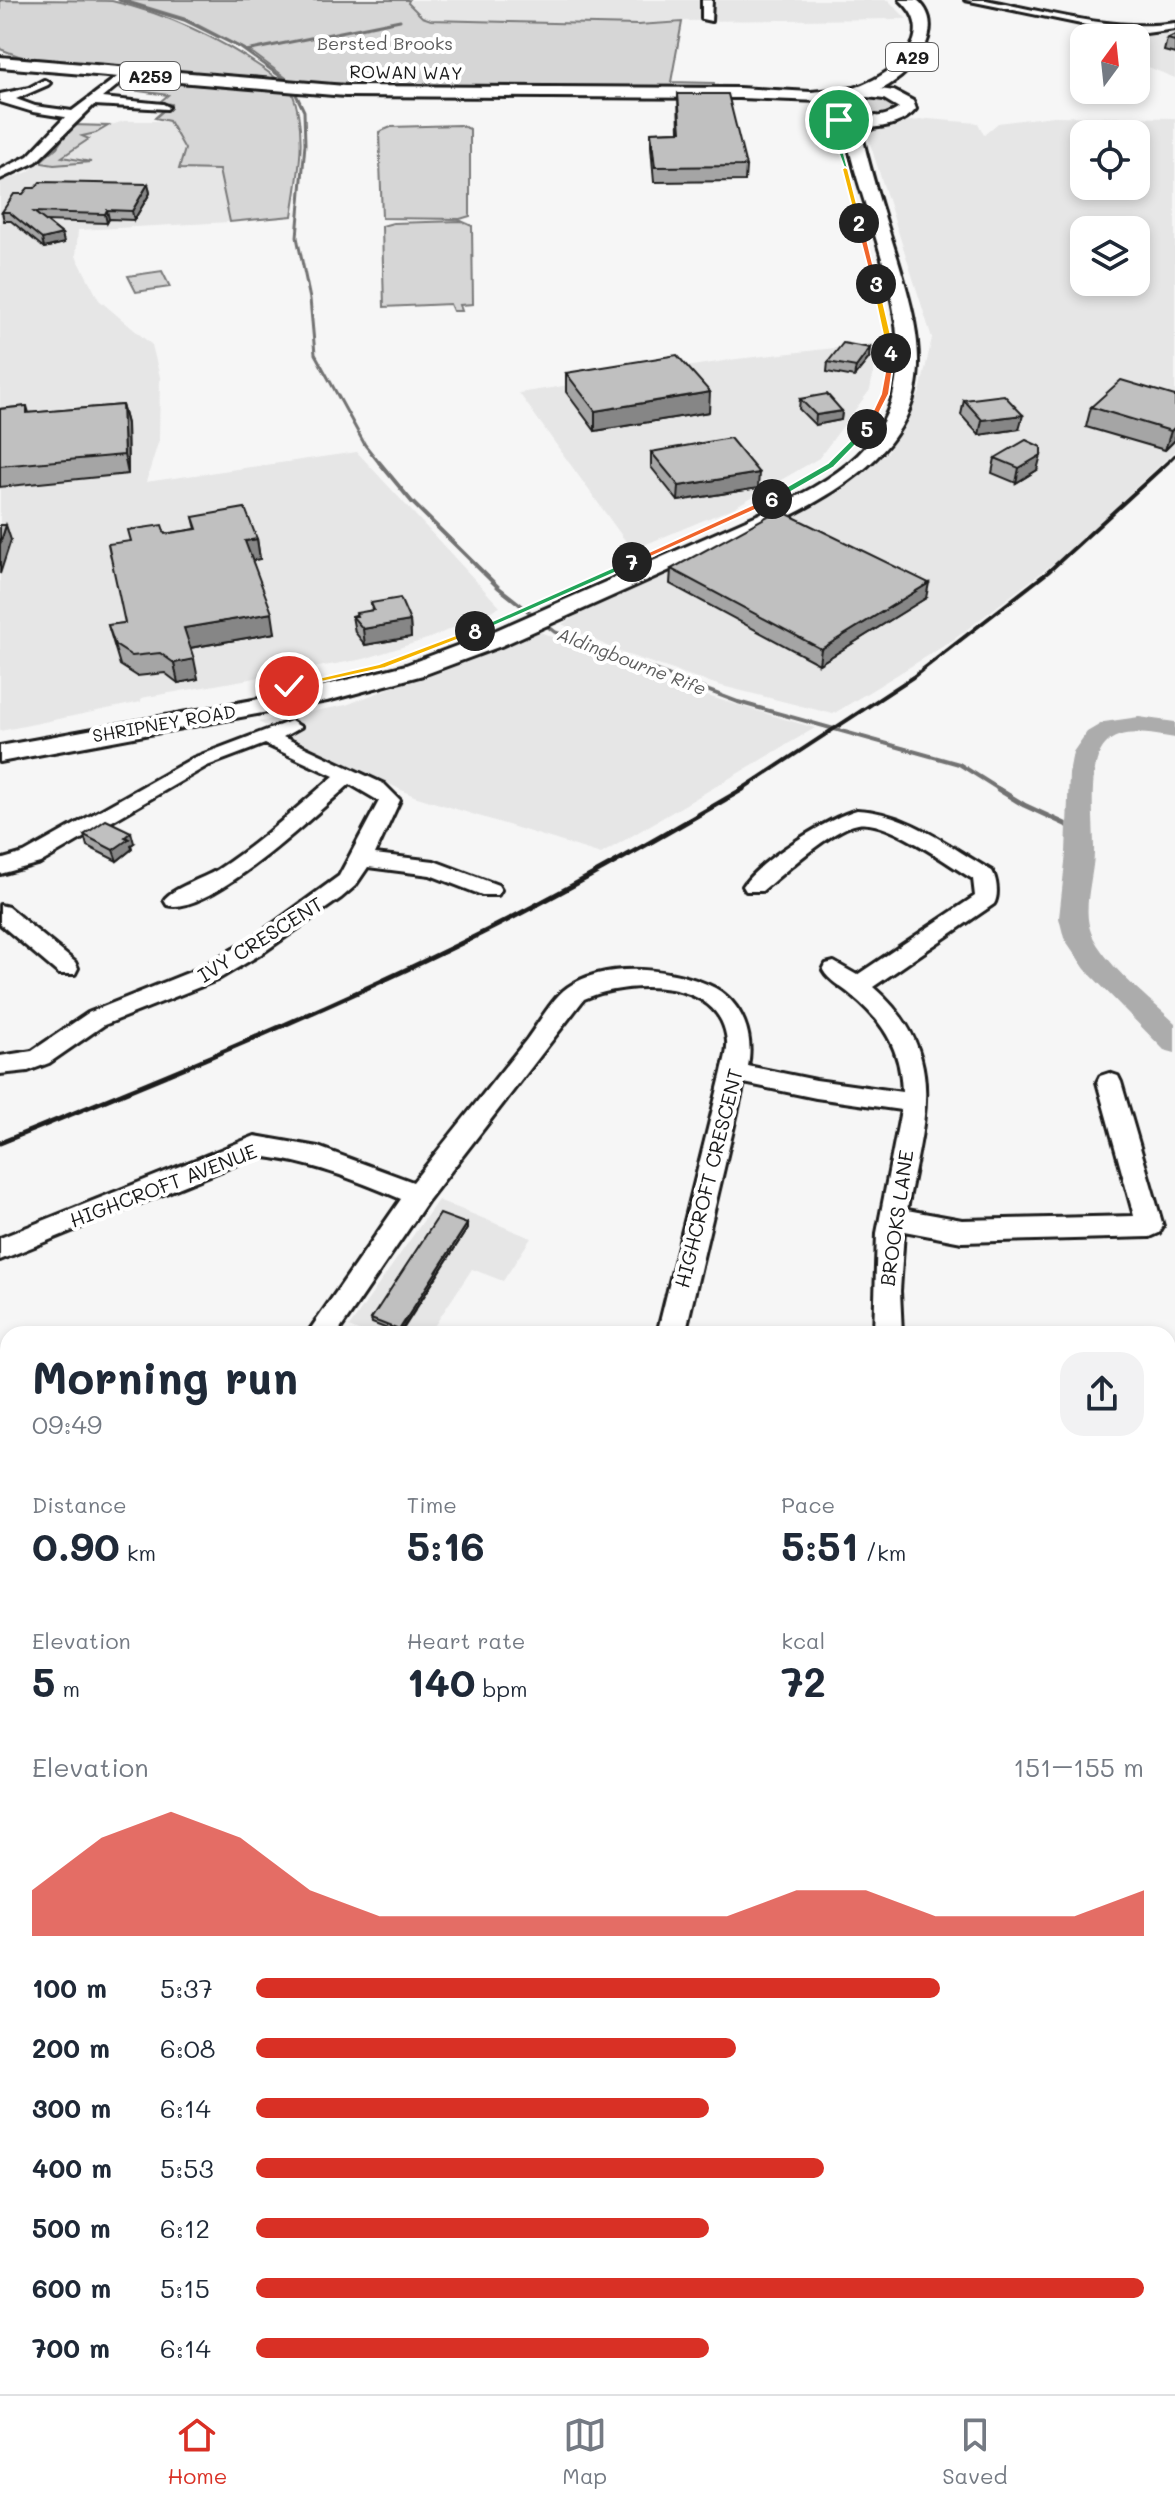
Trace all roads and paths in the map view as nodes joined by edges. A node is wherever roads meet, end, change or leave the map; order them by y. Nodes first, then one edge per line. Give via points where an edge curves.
1 (707, 0) edge
2 (908, 0) edge
3 (970, 0) edge
4 (933, 2) edge
5 (707, 19) dead end
6 (1084, 24) edge
7 (1175, 26) edge
8 (1150, 31) edge
9 (0, 59) edge
10 (125, 74) junction
11 (45, 86) dead end
12 (856, 92) junction
13 (2, 98) edge
14 (896, 98) junction
15 (91, 101) junction
16 (134, 104) junction
17 (833, 106) junction
18 (25, 107) junction
19 (163, 107) dead end
20 (103, 113) dead end
21 (1, 114) edge
22 (74, 115) junction
23 (876, 121) junction
24 (0, 175) edge
25 (544, 609) junction
26 (514, 622) junction
27 (291, 727) dead end
28 (267, 737) junction
29 (0, 740) edge
30 (0, 754) edge
31 (348, 775) junction
32 (362, 859) junction
33 (0, 867) edge
34 (754, 886) dead end
35 (490, 890) dead end
36 (175, 900) dead end
37 (0, 912) edge
38 (67, 968) dead end
39 (834, 970) dead end
40 (857, 987) junction
41 (0, 1065) edge
42 (734, 1072) junction
43 (1109, 1082) dead end
44 (914, 1103) junction
45 (418, 1195) junction
46 (892, 1218) junction
47 (0, 1249) edge
48 (327, 1326) edge
49 (680, 1326) edge
50 (887, 1326) edge

1 - 5 street
2 - 4 main road
2 - 12 main road, A29 via 921,12 916,53 887,80
3 - 6 street
4 - 14 main road, A29 via 932,51 893,90
7 - 8 street
9 - 10 highway, ROWAN WAY / A259
10 - 15 street
10 - 17 highway, ROWAN WAY / A259 via 311,90 728,93
11 - 13 street
12 - 14 highway
12 - 17 highway
13 - 18 street
14 - 23 highway via 907,105 905,113
15 - 16 street
15 - 22 street
16 - 19 street
16 - 20 street via 122,114
17 - 23 highway, ROWAN WAY
17 - 25 main road, SHRIPNEY ROAD via 891,351 887,389 871,423 831,465 783,494
18 - 21 street
18 - 22 street
22 - 24 street via 32,159
23 - 25 main road, SHRIPNEY ROAD via 854,135 905,322 911,364 908,386 889,430 859,465 820,492
25 - 26 main road, SHRIPNEY ROAD
26 - 29 main road, SHRIPNEY ROAD via 329,679
26 - 30 main road, SHRIPNEY ROAD via 413,670 370,683
27 - 28 street, SHRIPNEY ROAD
28 - 31 street
28 - 33 street, SHRIPNEY ROAD via 200,762 32,858
31 - 32 street, IVY CRESCENT via 390,800
31 - 36 street via 242,863 200,891
32 - 35 street via 434,868
32 - 41 street, IVY CRESCENT via 336,890 228,964 94,1020 35,1062
34 - 40 street via 855,817 884,819 984,876 986,899
37 - 38 street
39 - 40 street, BROOKS LANE
40 - 44 street, BROOKS LANE via 903,1039 911,1057
42 - 44 street
42 - 45 street, HIGHCROFT CRESCENT via 739,1038 733,1023 726,1010 700,990 649,975 593,983 576,993
42 - 49 street, HIGHCROFT CRESCENT
43 - 46 street via 1150,1226 962,1231
44 - 46 street, BROOKS LANE
45 - 47 street, HIGHCROFT AVENUE via 327,1159 287,1147 255,1146
45 - 48 street, HIGHCROFT CRESCENT
46 - 50 street, BROOKS LANE via 884,1290

